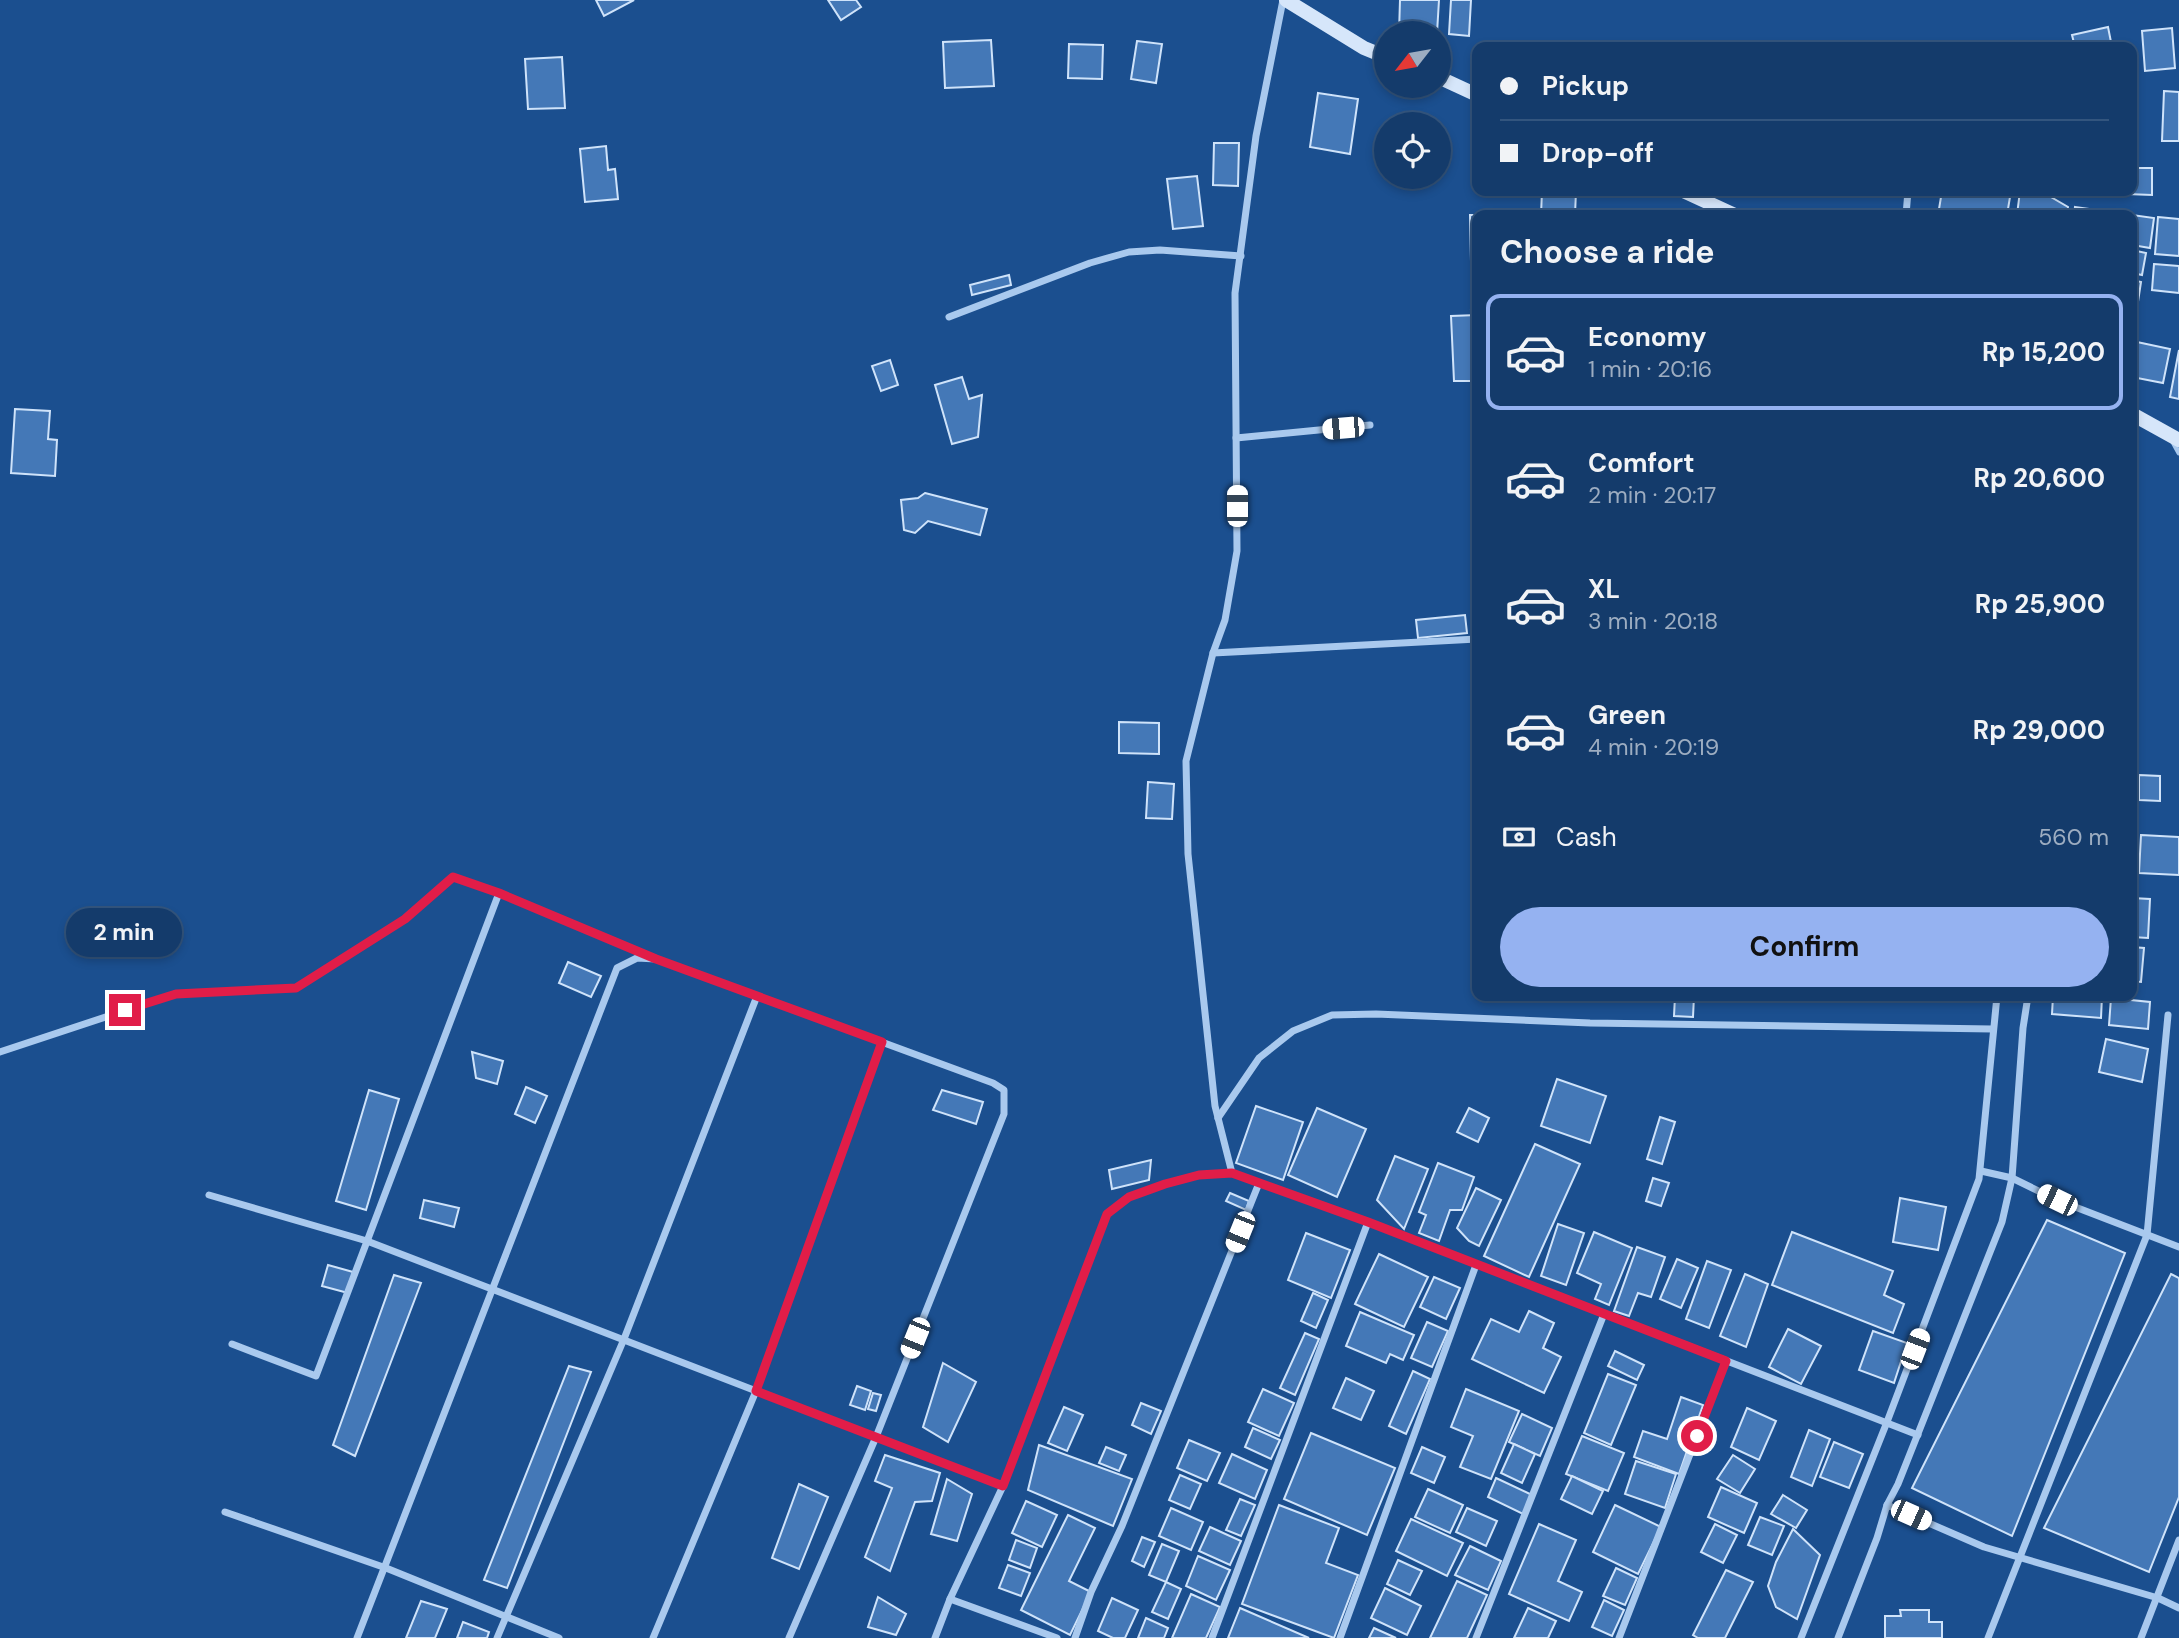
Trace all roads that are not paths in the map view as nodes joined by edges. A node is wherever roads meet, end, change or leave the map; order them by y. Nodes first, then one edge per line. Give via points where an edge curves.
1 (1285, 0) edge
2 (1374, 52) edge
3 (1451, 83) edge
4 (1472, 93) edge
5 (1693, 196) edge
6 (1724, 210) edge
7 (1241, 256) junction
8 (948, 317) dead end
9 (2137, 417) edge
10 (1370, 425) dead end
11 (1237, 438) junction
12 (2175, 438) edge
13 (2179, 453) edge
14 (1472, 639) edge
15 (1213, 653) junction
16 (499, 893) junction
17 (656, 959) junction
18 (757, 996) junction
19 (1996, 1001) edge
20 (2027, 1001) edge
21 (2168, 1016) dead end
22 (1992, 1029) junction
23 (882, 1042) junction
24 (0, 1052) edge
25 (1218, 1118) junction
26 (1981, 1171) junction
27 (1232, 1173) junction
28 (2012, 1178) junction
29 (1259, 1183) junction
30 (209, 1195) dead end
31 (1368, 1222) junction
32 (2147, 1236) junction
33 (367, 1241) junction
34 (2179, 1247) edge
35 (1476, 1265) junction
36 (492, 1288) junction
37 (1604, 1314) junction
38 (624, 1339) junction
39 (232, 1344) dead end
40 (1726, 1361) junction
41 (756, 1391) junction
42 (1887, 1422) junction
43 (1918, 1434) junction
44 (876, 1437) junction
45 (1003, 1486) junction
46 (1887, 1505) junction
47 (225, 1513) dead end
48 (2179, 1540) edge
49 (2018, 1558) junction
50 (386, 1568) junction
51 (950, 1598) junction
52 (2158, 1598) junction
53 (2179, 1608) edge
54 (505, 1617) junction
55 (357, 1638) edge
56 (497, 1638) edge
57 (559, 1638) edge
58 (653, 1638) edge
59 (789, 1638) edge
60 (935, 1638) edge
61 (1057, 1638) edge
62 (1075, 1638) edge
63 (1212, 1638) edge
64 (1340, 1638) edge
65 (1476, 1638) edge
66 (1619, 1638) edge
67 (1801, 1638) edge
68 (1838, 1638) edge
69 (1988, 1638) edge
70 (2141, 1638) edge

1 - 2 main road
1 - 7 street via 1256,136
3 - 4 main road
5 - 6 main road
7 - 8 street via 1129,252
7 - 11 street via 1235,293
9 - 12 main road
10 - 11 street
11 - 15 street via 1237,551 1226,620
12 - 13 lane
14 - 15 street
15 - 25 street via 1186,761 1188,854
16 - 17 street
16 - 24 street via 453,877 405,919 296,988 176,994
16 - 33 street
17 - 18 street
17 - 36 street via 637,958 617,968
18 - 23 street
18 - 38 street
19 - 22 street
20 - 28 street
21 - 32 street
22 - 25 street via 1332,1015 1293,1031 1259,1059
22 - 26 street
23 - 41 street
23 - 44 street via 993,1083 1004,1090 1004,1114
25 - 27 street
26 - 28 street
26 - 42 street
27 - 29 street
27 - 45 street via 1165,1184 1129,1197 1107,1214
28 - 32 street
28 - 43 street via 2002,1222
29 - 31 street
29 - 62 street
30 - 33 street
31 - 35 street
31 - 63 street
32 - 34 street
32 - 49 street
33 - 36 street
33 - 39 street via 316,1376
35 - 37 street
35 - 64 street
36 - 38 street
36 - 50 street
37 - 40 street
37 - 65 street
38 - 41 street
38 - 54 street
40 - 42 street
40 - 66 street
41 - 44 street
41 - 58 street
42 - 43 street
42 - 67 street
43 - 46 street
44 - 45 street
44 - 59 street
45 - 51 street
46 - 49 street
46 - 68 street
47 - 50 street
48 - 52 street
49 - 52 street
49 - 69 street
50 - 54 street
50 - 55 street
51 - 60 street
51 - 61 street
52 - 53 street
52 - 70 street
54 - 56 street
54 - 57 street

